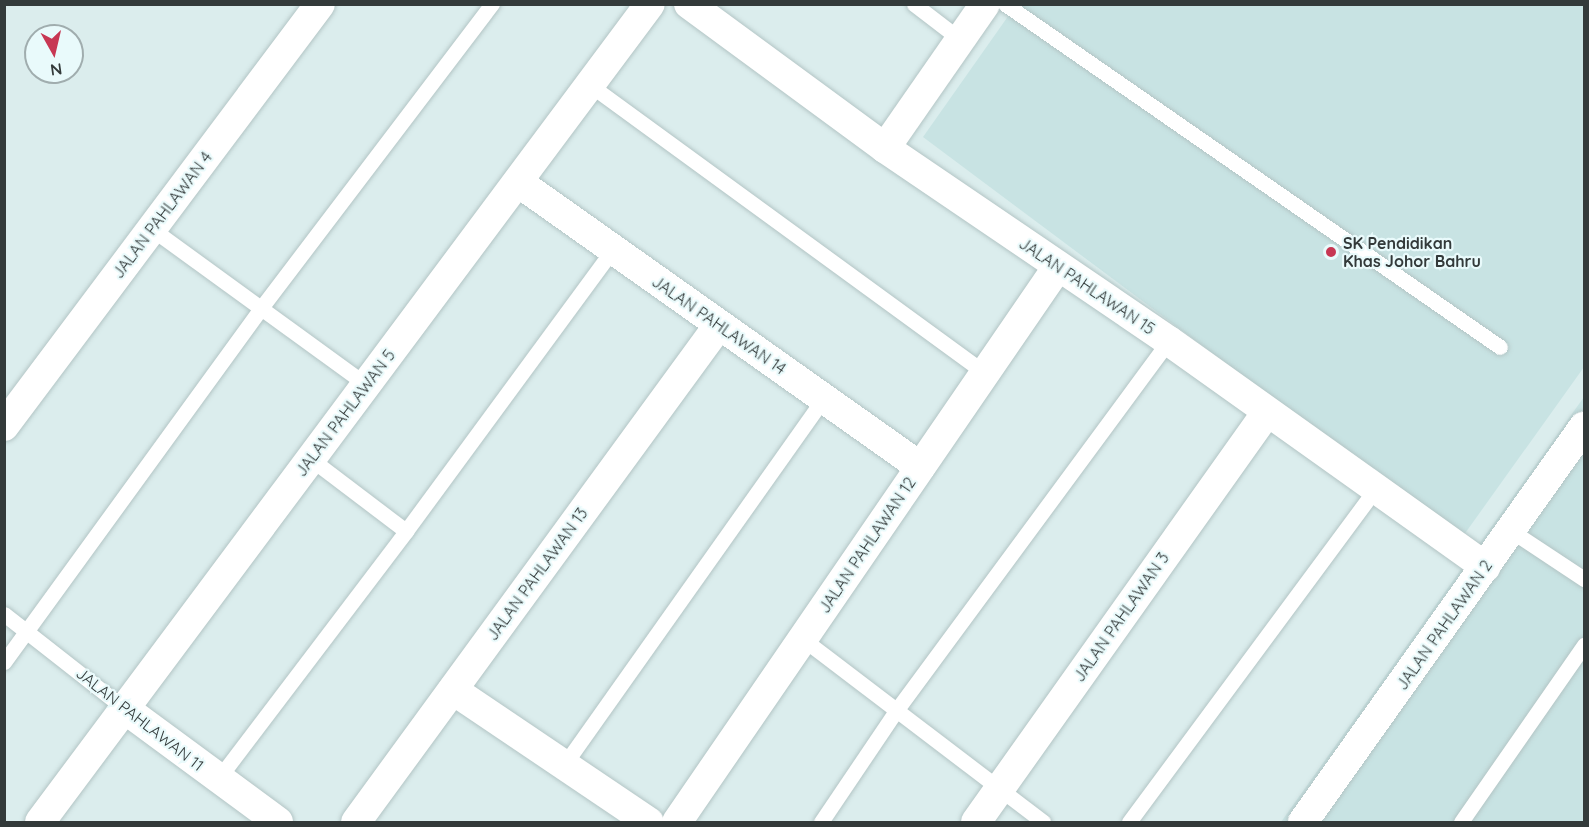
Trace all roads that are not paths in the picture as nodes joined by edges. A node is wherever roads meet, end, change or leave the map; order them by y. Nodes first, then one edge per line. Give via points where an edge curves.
1 (320, 4) edge
2 (492, 4) edge
3 (650, 4) edge
4 (689, 4) edge
5 (914, 4) edge
6 (985, 4) edge
7 (1005, 4) edge
8 (1026, 10) edge
9 (960, 40) junction
10 (590, 85) junction
11 (885, 148) junction
12 (518, 182) junction
13 (152, 229) junction
14 (613, 249) junction
15 (1057, 268) junction
16 (261, 308) junction
17 (719, 325) junction
18 (1169, 341) junction
19 (1500, 347) dead end
20 (985, 373) junction
21 (367, 385) junction
22 (823, 399) junction
23 (1267, 412) junction
24 (4, 426) edge
25 (1584, 427) edge
26 (311, 459) junction
27 (920, 467) junction
28 (1376, 488) junction
29 (1510, 530) junction
30 (406, 531) junction
31 (1486, 567) junction
32 (1584, 579) edge
33 (4, 614) edge
34 (28, 632) junction
35 (803, 639) junction
36 (1584, 645) edge
37 (4, 662) edge
38 (453, 690) junction
39 (898, 708) junction
40 (125, 709) junction
41 (564, 765) junction
42 (218, 779) junction
43 (999, 789) junction
44 (46, 821) edge
45 (278, 822) edge
46 (356, 822) edge
47 (649, 822) edge
48 (677, 822) edge
49 (821, 822) edge
50 (976, 822) edge
51 (1043, 822) edge
52 (1129, 822) edge
53 (1302, 822) edge
54 (1461, 822) edge

1 - 13 street, JALAN PAHLAWAN 4
2 - 16 lane
3 - 10 street, JALAN PAHLAWAN 5
4 - 11 street, JALAN PAHLAWAN 15
5 - 9 lane
6 - 9 street
7 - 8 lane
8 - 19 lane
9 - 11 street
10 - 12 street, JALAN PAHLAWAN 5
10 - 20 lane
11 - 15 street, JALAN PAHLAWAN 15
12 - 14 street, JALAN PAHLAWAN 14
12 - 21 street, JALAN PAHLAWAN 5
13 - 16 lane
13 - 24 street, JALAN PAHLAWAN 4
14 - 17 street, JALAN PAHLAWAN 14
14 - 30 lane
15 - 18 street, JALAN PAHLAWAN 15
15 - 20 street, JALAN PAHLAWAN 12
16 - 21 lane
16 - 34 lane
17 - 22 street, JALAN PAHLAWAN 14
17 - 38 street, JALAN PAHLAWAN 13
18 - 23 street, JALAN PAHLAWAN 15
18 - 39 lane
20 - 27 street, JALAN PAHLAWAN 12
21 - 26 street, JALAN PAHLAWAN 5
22 - 27 street, JALAN PAHLAWAN 14
22 - 41 lane
23 - 28 street, JALAN PAHLAWAN 15
23 - 43 street, JALAN PAHLAWAN 3
25 - 29 street, JALAN PAHLAWAN 2
26 - 30 lane
26 - 40 street, JALAN PAHLAWAN 5
27 - 35 street, JALAN PAHLAWAN 12
28 - 31 street, JALAN PAHLAWAN 15
28 - 52 lane
29 - 31 street, JALAN PAHLAWAN 2
29 - 32 lane
30 - 42 lane
31 - 53 street, JALAN PAHLAWAN 2
33 - 34 lane, JALAN PAHLAWAN 11
34 - 37 lane
34 - 40 lane, JALAN PAHLAWAN 11
35 - 39 lane
35 - 48 street, JALAN PAHLAWAN 12
36 - 54 lane
38 - 41 street
38 - 46 street, JALAN PAHLAWAN 13
39 - 43 lane
39 - 49 lane
40 - 42 street, JALAN PAHLAWAN 11
40 - 44 street, JALAN PAHLAWAN 5
41 - 47 street
42 - 45 street, JALAN PAHLAWAN 11
43 - 50 street, JALAN PAHLAWAN 3
43 - 51 lane

